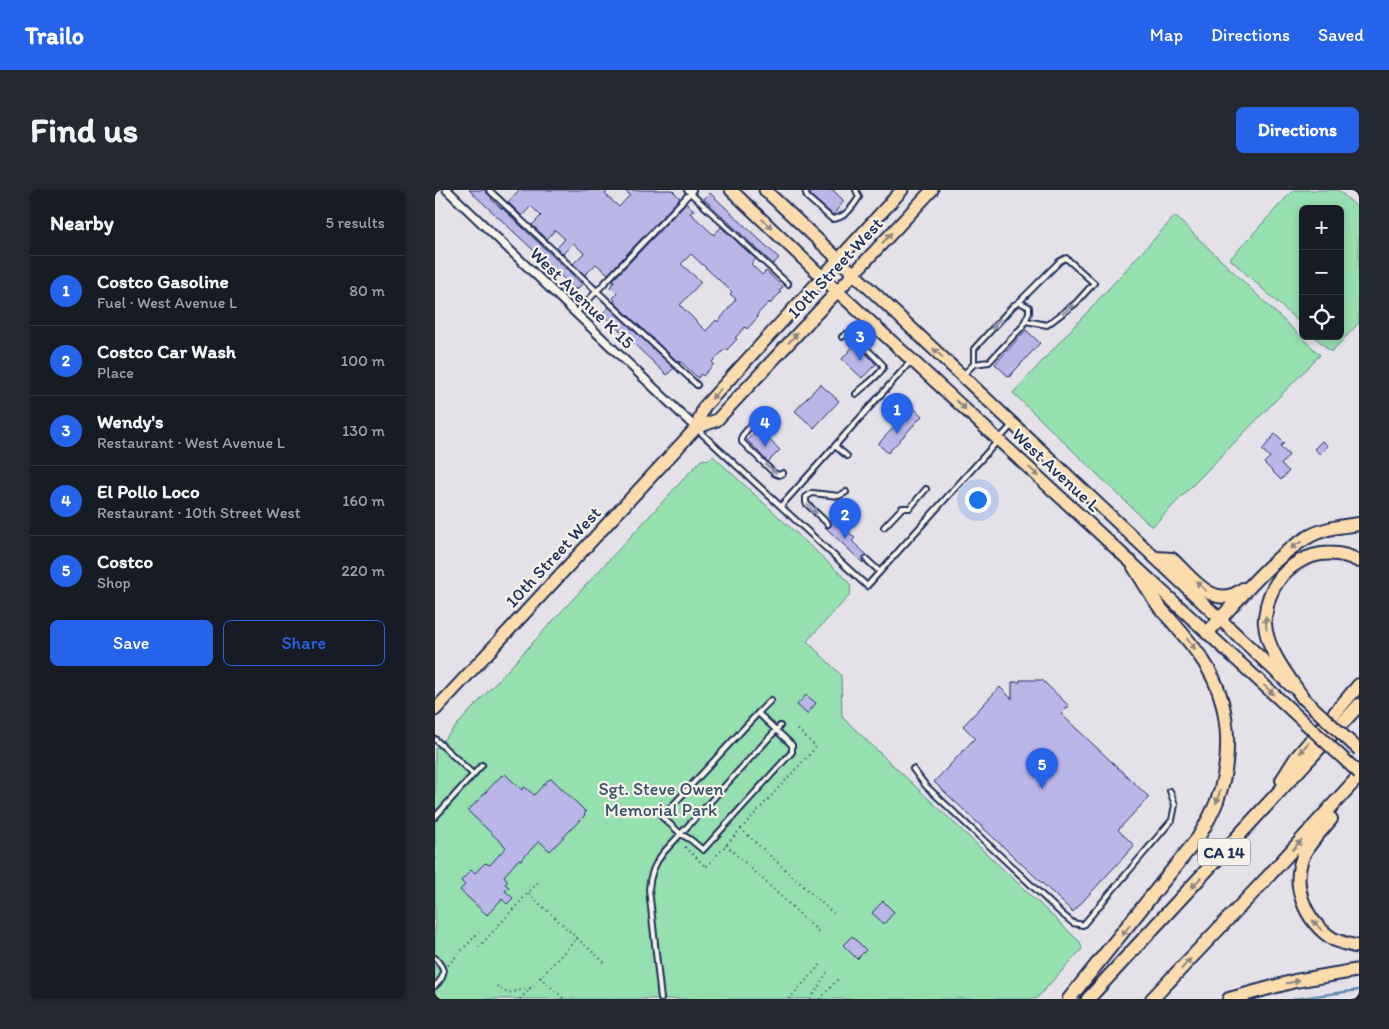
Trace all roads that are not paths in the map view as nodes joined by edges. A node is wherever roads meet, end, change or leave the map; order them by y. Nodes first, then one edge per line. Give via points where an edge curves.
1 (447, 190) edge
2 (489, 190) edge
3 (731, 190) edge
4 (765, 190) edge
5 (805, 190) edge
6 (856, 190) edge
7 (902, 190) edge
8 (932, 190) edge
9 (690, 191) edge
10 (839, 259) junction
11 (853, 273) junction
12 (822, 277) junction
13 (788, 284) dead end
14 (837, 290) junction
15 (597, 291) junction
16 (1019, 302) junction
17 (576, 313) junction
18 (1026, 321) junction
19 (842, 337) dead end
20 (912, 360) junction
21 (974, 364) junction
22 (963, 376) junction
23 (697, 384) dead end
24 (856, 394) dead end
25 (771, 414) dead end
26 (1013, 423) junction
27 (697, 428) junction
28 (998, 439) junction
29 (835, 446) junction
30 (847, 456) dead end
31 (783, 474) dead end
32 (926, 490) dead end
33 (847, 492) dead end
34 (781, 506) junction
35 (828, 524) dead end
36 (1359, 524) edge
37 (884, 527) dead end
38 (1156, 558) junction
39 (866, 559) dead end
40 (1359, 561) edge
41 (1134, 567) junction
42 (879, 572) junction
43 (1258, 580) junction
44 (1220, 620) junction
45 (1207, 633) junction
46 (1359, 685) edge
47 (1303, 698) junction
48 (771, 700) dead end
49 (1359, 705) edge
50 (435, 710) edge
51 (758, 713) junction
52 (778, 728) junction
53 (435, 739) edge
54 (1359, 750) edge
55 (483, 765) dead end
56 (913, 769) dead end
57 (474, 775) junction
58 (1359, 775) edge
59 (1359, 787) edge
60 (1170, 791) dead end
61 (1267, 805) junction
62 (435, 817) edge
63 (681, 834) junction
64 (1359, 947) edge
65 (435, 958) edge
66 (1359, 970) edge
67 (435, 986) edge
68 (661, 999) edge
69 (1069, 999) edge
70 (1088, 999) edge
71 (1152, 999) edge
72 (1229, 999) edge

1 - 17 street, West Avenue K 15
2 - 15 lane
3 -> 12 main road, West Avenue L
4 - 10 main road, West Avenue L
5 - 6 lane via 807,197 832,219 839,218 853,206 859,197
7 - 10 main road, 10th Street West
11 -> 8 main road, 10th Street West
9 - 13 lane
9 - 15 lane
10 - 11 main road, West Avenue L
10 - 12 main road, 10th Street West
11 - 14 main road, 10th Street West
22 -> 11 main road, West Avenue L
12 - 14 main road, West Avenue L
12 -> 27 main road, 10th Street West via 704,407
14 - 20 main road, West Avenue L
27 -> 14 main road, 10th Street West via 717,420
15 - 17 lane
15 - 23 lane
16 - 18 lane via 1029,307
18 -> 16 lane via 1047,326 1076,303 1094,283 1066,258
16 -> 21 lane via 974,348
17 - 27 street, West Avenue K 15
18 - 21 lane via 989,362
19 - 24 lane via 846,334 854,336 883,365 880,374
20 -> 28 main road, West Avenue L
20 - 29 lane
21 - 22 lane
22 - 26 main road, West Avenue L
25 -> 31 lane via 757,418 742,436 742,442 774,472
26 - 28 lane
26 - 38 main road, West Avenue L
27 - 34 lane
27 - 50 main road, 10th Street West
28 -> 41 main road, West Avenue L
28 - 42 lane
29 - 30 lane
29 - 34 lane
32 - 37 lane via 910,508 902,508
33 -> 35 lane via 839,496 812,493 806,497 806,503
34 - 42 lane via 867,586
36 -> 43 highway via 1334,527 1312,535 1283,553
43 -> 38 highway via 1234,596 1223,598 1209,594 1172,559
38 - 44 main road, West Avenue L
39 - 42 lane
47 -> 40 highway via 1271,647 1264,623 1267,600 1288,568 1305,559 1320,554 1336,554
41 - 45 main road, West Avenue L
41 -> 69 highway via 1159,607 1206,664 1225,711 1227,753 1217,801 1209,820
43 - 44 highway
44 - 45 highway
44 - 47 main road, West Avenue L
45 -> 58 main road, West Avenue L, bridge
46 -> 61 highway via 1296,758
47 - 54 main road, West Avenue L, bridge
48 - 51 lane
49 - 61 highway, CA 14
51 - 52 lane
51 - 63 lane via 662,817
52 - 63 lane
52 - 63 lane via 792,744 793,752 703,850
53 - 57 lane
55 - 57 lane
56 - 60 lane via 926,786 1062,914 1073,923 1083,925 1172,820 1175,804
57 - 62 lane
71 -> 58 highway, CA 14
64 -> 59 highway via 1335,940 1307,914 1298,874 1305,852
61 -> 70 highway, CA 14
63 - 68 lane via 655,864 650,881
65 - 67 lane via 443,967 441,980
72 -> 66 highway

